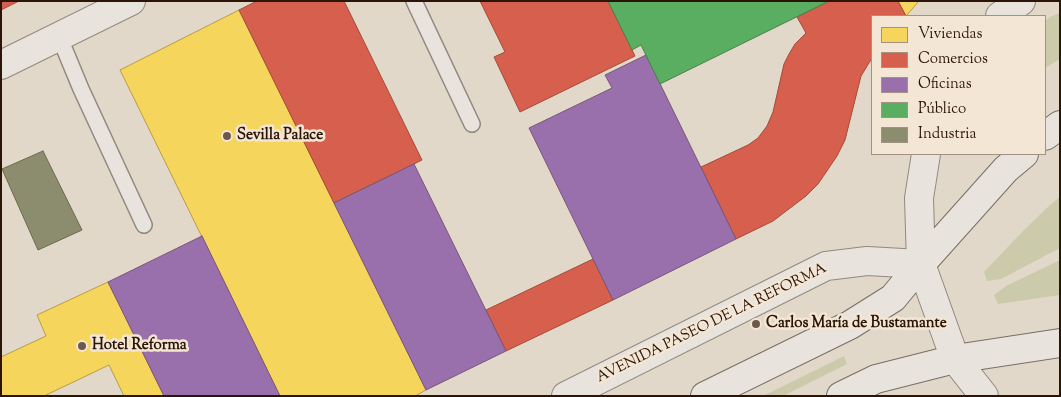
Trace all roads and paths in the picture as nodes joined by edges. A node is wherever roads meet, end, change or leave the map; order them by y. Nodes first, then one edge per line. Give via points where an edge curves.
1 (131, 1) edge
2 (414, 1) edge
3 (1021, 1) edge
4 (1001, 15) edge
5 (59, 36) junction
6 (1, 65) edge
7 (472, 124) dead end
8 (1060, 125) edge
9 (1046, 135) edge
10 (926, 155) edge
11 (1023, 155) edge
12 (144, 225) dead end
13 (920, 264) junction
14 (1060, 343) edge
15 (955, 359) junction
16 (566, 396) edge
17 (706, 396) edge
18 (841, 396) edge
19 (984, 396) edge

1 - 5 street
2 - 7 lane
3 - 4 street
5 - 6 street
5 - 12 lane
8 - 9 street
10 - 13 street via 919,198
11 - 13 street via 1006,169
13 - 15 street
13 - 16 street, AVENIDA PASEO DE LA REFORMA via 867,261 826,266
13 - 17 street via 893,298 850,326
14 - 15 street
15 - 18 street via 876,379
15 - 19 street

